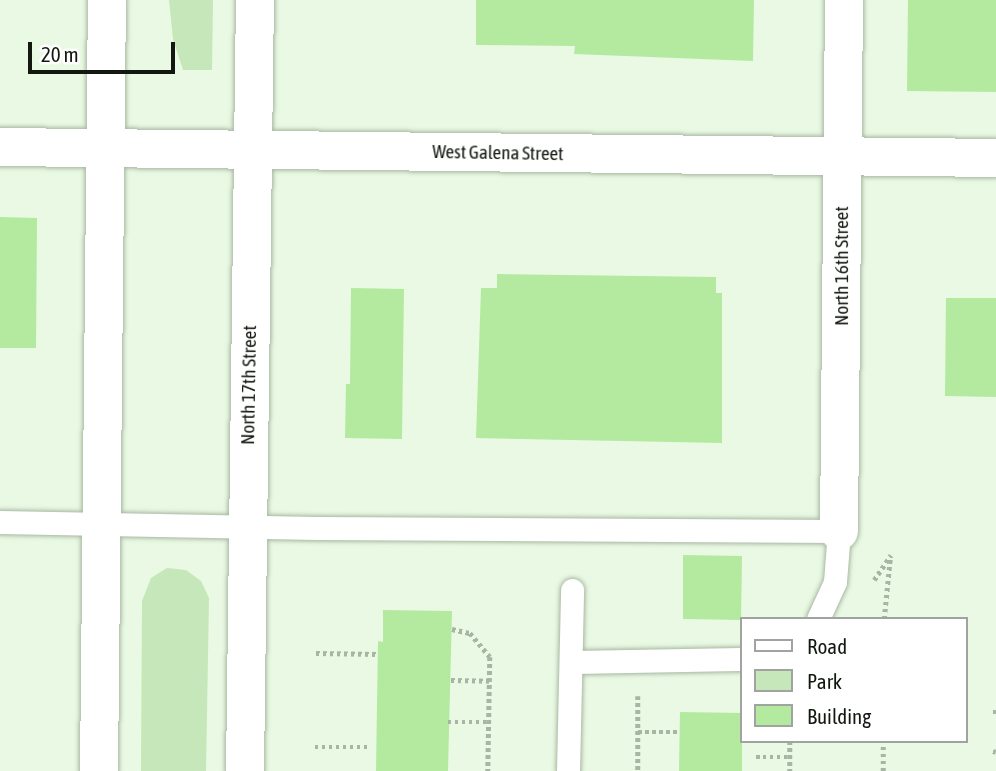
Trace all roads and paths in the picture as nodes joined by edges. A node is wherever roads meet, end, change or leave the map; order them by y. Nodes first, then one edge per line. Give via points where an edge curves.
1 (107, 0) edge
2 (255, 0) edge
3 (844, 0) edge
4 (0, 147) edge
5 (105, 148) junction
6 (252, 151) junction
7 (842, 157) junction
8 (996, 158) edge
9 (0, 522) edge
10 (100, 523) junction
11 (247, 527) junction
12 (839, 531) junction
13 (891, 555) dead end
14 (572, 590) dead end
15 (819, 617) edge
16 (884, 617) edge
17 (452, 629) dead end
18 (316, 653) dead end
19 (378, 654) dead end
20 (740, 660) edge
21 (571, 662) junction
22 (451, 680) dead end
23 (490, 681) junction
24 (651, 694) dead end
25 (448, 722) dead end
26 (490, 722) junction
27 (638, 732) junction
28 (679, 732) dead end
29 (790, 743) edge
30 (883, 743) edge
31 (315, 747) dead end
32 (371, 747) dead end
33 (756, 757) dead end
34 (790, 757) junction
35 (99, 771) edge
36 (245, 771) edge
37 (488, 771) edge
38 (568, 771) edge
39 (638, 771) edge
40 (790, 771) edge
41 (883, 771) edge

1 - 5 main road
2 - 6 main road, North 17th Street
3 - 7 main road, North 16th Street
4 - 5 main road, West Galena Street
5 - 6 main road, West Galena Street
5 - 10 main road
6 - 7 main road, West Galena Street
6 - 11 main road, North 17th Street
7 - 8 main road, West Galena Street
7 - 12 main road, North 16th Street
9 - 10 lane
10 - 11 lane
10 - 35 main road
11 - 12 lane
11 - 36 main road, North 17th Street
12 - 15 lane via 835,582
13 - 16 path
14 - 21 lane
17 - 23 path via 470,633 481,644 490,657
18 - 19 path
20 - 21 lane
21 - 38 lane
22 - 23 path
23 - 26 path
24 - 27 path via 638,694
25 - 26 path
26 - 37 path
27 - 28 path
27 - 39 path
29 - 34 path
30 - 41 path
31 - 32 path
33 - 34 path
34 - 40 path

